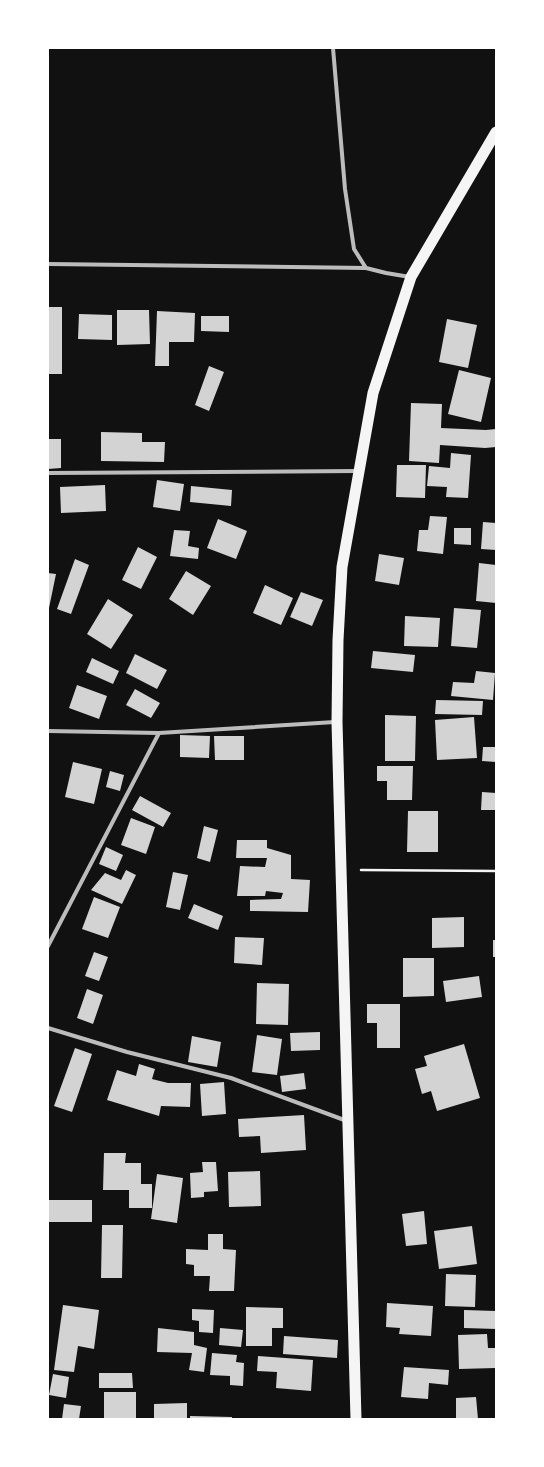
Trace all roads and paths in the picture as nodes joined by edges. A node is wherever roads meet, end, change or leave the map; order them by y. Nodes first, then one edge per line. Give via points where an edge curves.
1 (333, 48) edge
2 (496, 132) edge
3 (48, 264) edge
4 (366, 268) junction
5 (411, 277) junction
6 (358, 471) junction
7 (48, 473) edge
8 (337, 722) junction
9 (48, 730) edge
10 (159, 733) junction
11 (341, 870) junction
12 (496, 871) edge
13 (48, 946) edge
14 (48, 1028) edge
15 (348, 1121) junction
16 (356, 1419) edge

1 - 4 street via 345,189 354,249
2 - 5 highway
3 - 4 street
4 - 5 street
5 - 6 highway via 374,393
6 - 7 street
6 - 8 highway via 342,567
8 - 10 street
8 - 11 highway
9 - 10 street
10 - 13 street
11 - 12 path
11 - 15 highway
14 - 15 street via 127,1052 231,1078
15 - 16 highway

